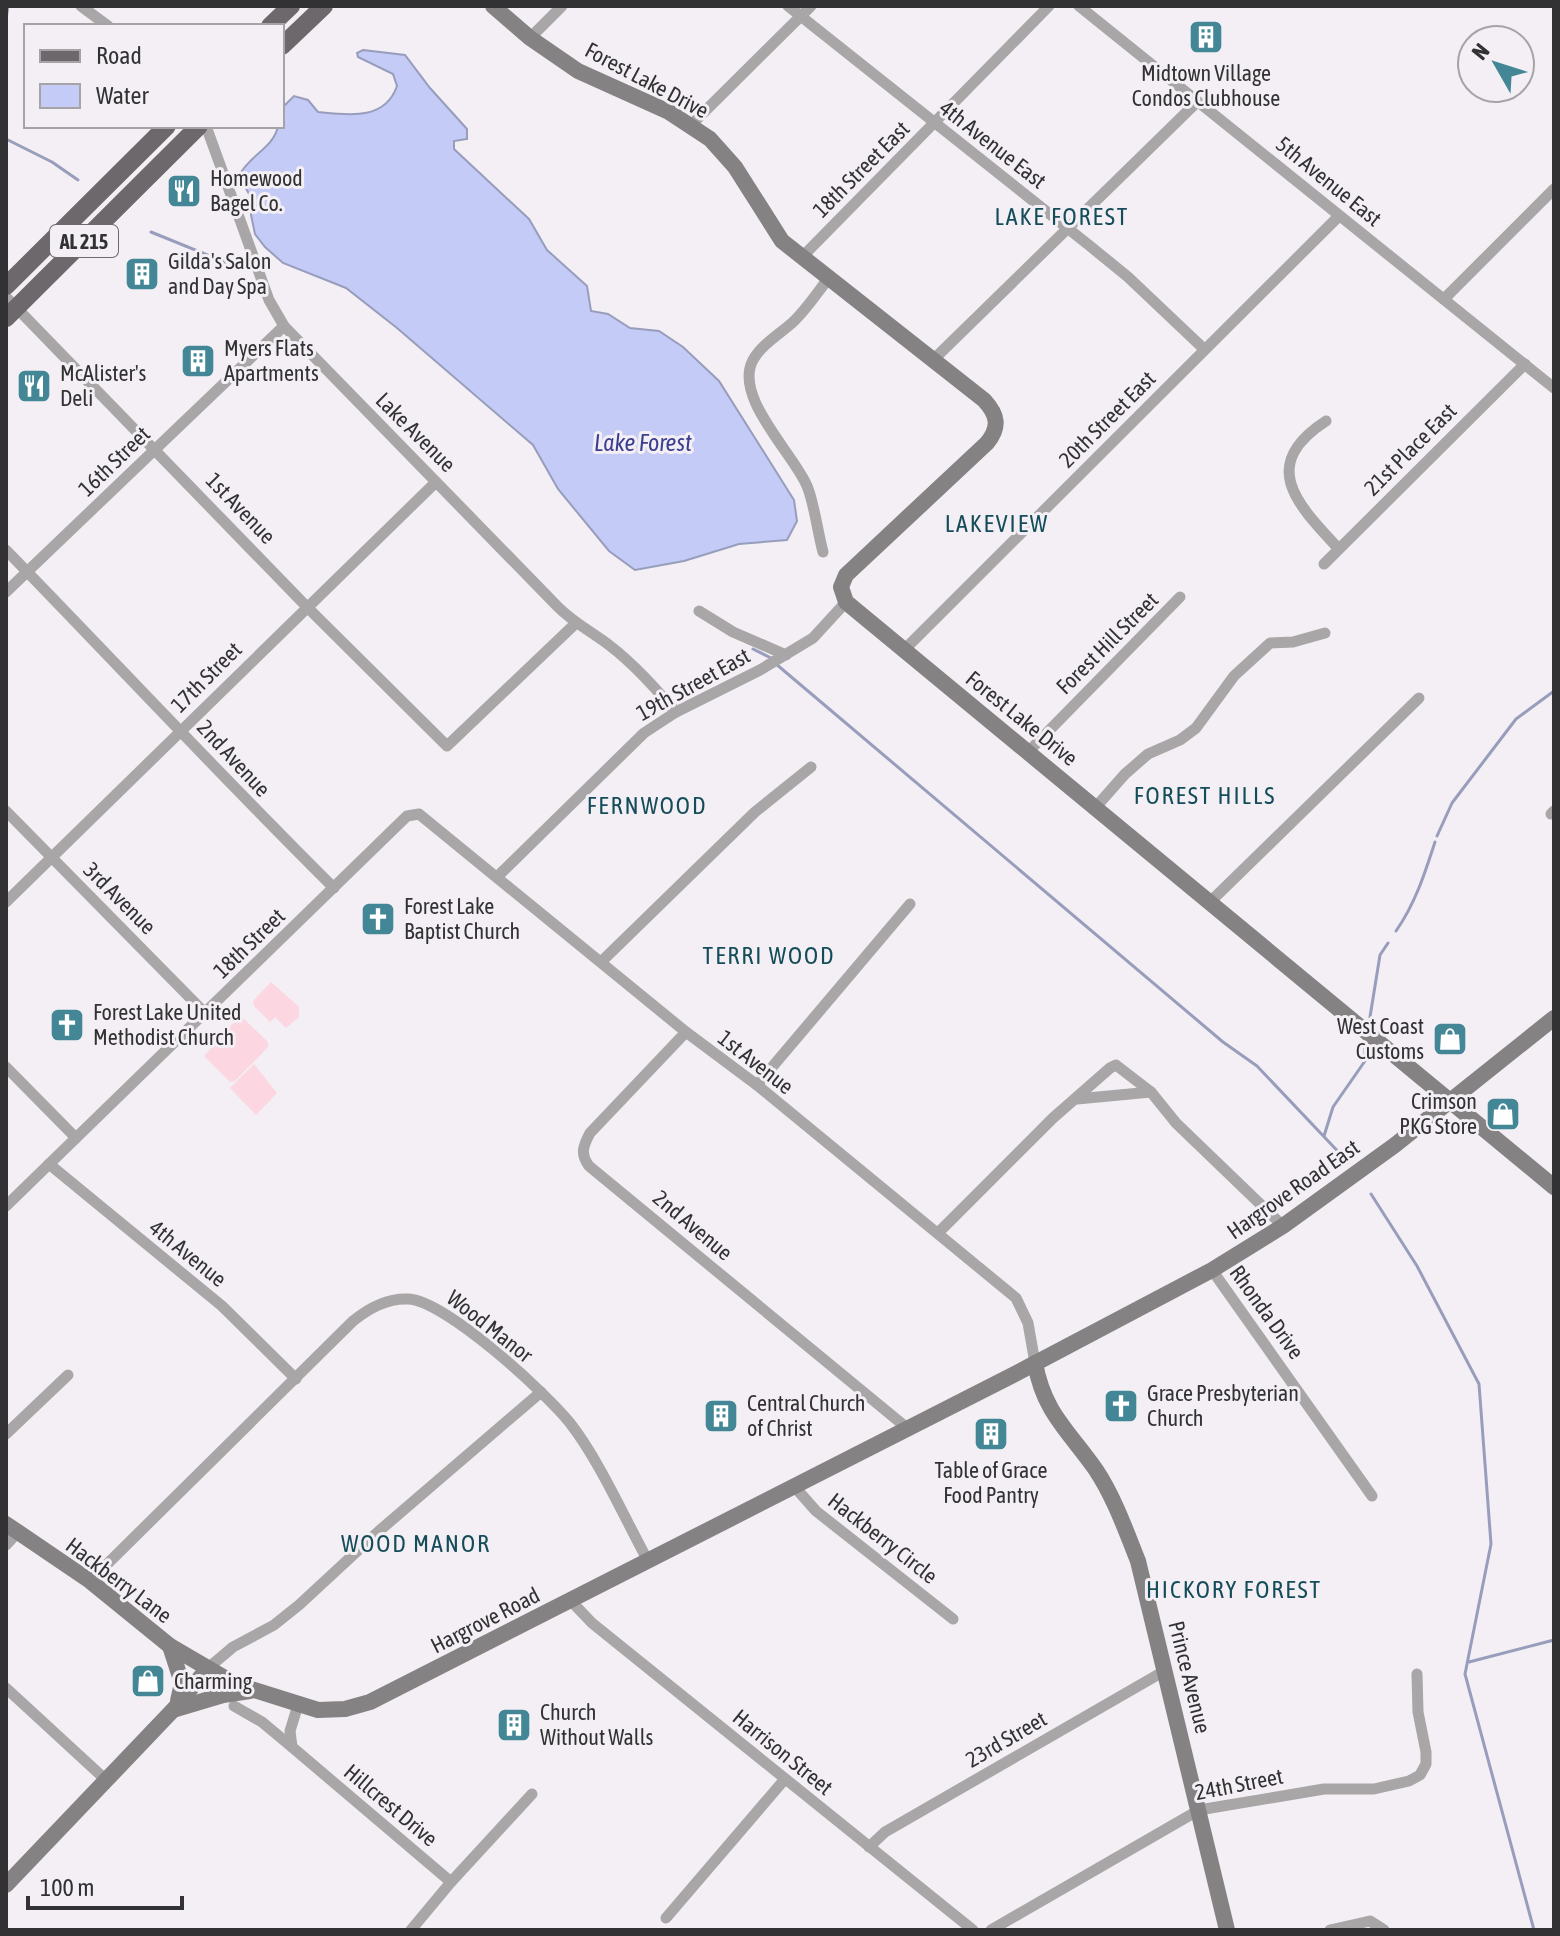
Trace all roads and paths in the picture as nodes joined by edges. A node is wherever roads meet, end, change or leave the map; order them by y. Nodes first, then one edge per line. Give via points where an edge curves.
1 (81, 6) edge
2 (291, 6) edge
3 (324, 6) edge
4 (493, 6) edge
5 (562, 6) edge
6 (788, 6) edge
7 (811, 6) edge
8 (1049, 6) edge
9 (1079, 6) edge
10 (800, 16) junction
11 (104, 23) edge
12 (272, 24) edge
13 (530, 38) junction
14 (284, 44) edge
15 (1197, 102) junction
16 (934, 123) junction
17 (691, 125) junction
18 (165, 128) edge
19 (197, 128) edge
20 (207, 128) edge
21 (1554, 189) edge
22 (1339, 216) junction
23 (1068, 229) junction
24 (802, 257) junction
25 (828, 279) junction
26 (6, 286) edge
27 (1444, 299) junction
28 (10, 307) edge
29 (284, 326) junction
30 (1204, 349) junction
31 (932, 361) junction
32 (1525, 364) junction
33 (1554, 388) edge
34 (1326, 421) dead end
35 (155, 449) junction
36 (436, 482) junction
37 (1338, 548) junction
38 (6, 550) edge
39 (823, 552) dead end
40 (1324, 564) dead end
41 (27, 572) junction
42 (6, 592) edge
43 (1180, 597) dead end
44 (846, 602) junction
45 (306, 606) junction
46 (699, 611) dead end
47 (575, 624) junction
48 (1325, 633) dead end
49 (903, 651) junction
50 (786, 655) junction
51 (1419, 698) dead end
52 (676, 712) junction
53 (181, 730) junction
54 (1029, 751) junction
55 (811, 767) dead end
56 (1095, 808) junction
57 (6, 811) edge
58 (419, 814) joint
59 (51, 857) junction
60 (497, 877) junction
61 (334, 888) junction
62 (6, 902) edge
63 (1209, 903) junction
64 (910, 904) dead end
65 (601, 962) junction
66 (205, 1013) junction
67 (1552, 1025) edge
68 (686, 1032) junction
69 (6, 1067) edge
70 (757, 1085) junction
71 (1151, 1092) junction
72 (1077, 1099) junction
73 (1449, 1101) junction
74 (76, 1138) junction
75 (49, 1164) junction
76 (1554, 1187) edge
77 (6, 1206) edge
78 (1283, 1226) junction
79 (938, 1233) junction
80 (1212, 1270) junction
81 (1035, 1363) junction
82 (68, 1375) dead end
83 (296, 1379) junction
84 (541, 1392) junction
85 (907, 1428) junction
86 (6, 1434) edge
87 (793, 1485) junction
88 (1372, 1496) dead end
89 (10, 1534) edge
90 (648, 1561) junction
91 (90, 1581) junction
92 (571, 1601) junction
93 (953, 1619) dead end
94 (170, 1646) junction
95 (207, 1669) junction
96 (1166, 1670) junction
97 (1417, 1674) dead end
98 (6, 1688) edge
99 (256, 1691) junction
100 (298, 1705) junction
101 (234, 1706) dead end
102 (174, 1709) junction
103 (292, 1747) junction
104 (785, 1779) junction
105 (106, 1780) junction
106 (532, 1794) dead end
107 (1199, 1810) junction
108 (869, 1847) junction
109 (11, 1874) edge
110 (451, 1882) junction
111 (666, 1918) dead end
112 (411, 1930) edge
113 (973, 1930) edge
114 (991, 1930) edge
115 (1227, 1930) edge
116 (1330, 1930) edge
117 (1384, 1930) edge

1 - 11 street
2 - 12 main road
3 - 14 main road
4 - 13 street, Forest Lake Drive
5 - 13 street
6 - 10 street, 4th Avenue East
7 - 10 street
8 - 16 street, 18th Street East
9 - 15 street, 5th Avenue East
10 - 16 street, 4th Avenue East
10 - 17 street
13 - 17 street, Forest Lake Drive via 578,71
15 - 22 street, 5th Avenue East
15 - 23 street
16 - 23 street, 4th Avenue East
16 - 24 street, 18th Street East
17 - 24 street, Forest Lake Drive via 735,167 782,241
18 - 26 main road, AL 215
19 - 28 main road, AL 215
20 - 29 street, Lake Avenue via 269,300
21 - 27 street
22 - 27 street, 5th Avenue East
22 - 30 street, 20th Street East
23 - 30 street, 4th Avenue East
23 - 31 street
24 - 25 street, Forest Lake Drive
25 - 31 street, Forest Lake Drive
25 - 39 street via 796,320 758,353 749,375 765,421 805,482
27 - 32 street, 5th Avenue East
28 - 35 street, 1st Avenue
29 - 35 street, 16th Street
29 - 36 street, Lake Avenue
30 - 49 street, 20th Street East
31 - 44 street, Forest Lake Drive via 994,411 994,434 846,575 841,587
32 - 33 street, 5th Avenue East
32 - 37 street, 21st Place East
34 - 37 street via 1299,444 1289,468 1292,492
35 - 41 street, 16th Street
35 - 45 street, 1st Avenue
36 - 45 street, 17th Street
36 - 47 street, Lake Avenue
37 - 40 street, 21st Place East
38 - 41 street, 2nd Avenue
41 - 42 street, 16th Street
41 - 53 street, 2nd Avenue
43 - 54 street, Forest Hill Street
44 - 49 street, Forest Lake Drive
44 - 50 street, 19th Street East via 813,638
45 - 47 street, 1st Avenue via 447,746
45 - 53 street, 17th Street
46 - 50 street
47 - 52 street, Lake Avenue via 609,645
48 - 56 street via 1270,643 1234,676 1196,728 1148,754
49 - 54 street, Forest Lake Drive
50 - 52 street, 19th Street East
51 - 63 street
52 - 60 street, 19th Street East via 634,741
53 - 59 street, 17th Street
53 - 61 street, 2nd Avenue
54 - 56 street, Forest Lake Drive
55 - 65 street via 755,812
56 - 63 street, Forest Lake Drive
57 - 59 street, 3rd Avenue
58 - 60 street, 1st Avenue
58 - 61 street, 18th Street via 407,816
59 - 62 street, 17th Street
59 - 66 street, 3rd Avenue
60 - 65 street, 1st Avenue
61 - 66 street, 18th Street
63 - 73 street, Forest Lake Drive
64 - 70 street
65 - 68 street, 1st Avenue
66 - 74 street, 18th Street
67 - 73 street, Hargrove Road East
68 - 70 street, 1st Avenue
68 - 85 street, 2nd Avenue via 590,1133 584,1160
69 - 74 street
70 - 79 street, 1st Avenue
71 - 72 street
71 - 72 street via 1116,1065
71 - 78 street
72 - 79 street
73 - 76 street, Forest Lake Drive
73 - 78 street, Hargrove Road East
74 - 75 street, 18th Street
75 - 77 street, 18th Street
75 - 83 street, 4th Avenue via 222,1306
78 - 80 street, Hargrove Road East
79 - 81 street, 1st Avenue via 1016,1298 1028,1323
80 - 81 street, Hargrove Road East
80 - 88 street, Rhonda Drive
81 - 85 street, Hargrove Road
81 - 96 street, Prince Avenue via 1040,1390 1097,1472 1124,1526
82 - 86 street
83 - 84 street, Wood Manor via 363,1313 385,1302 409,1299 443,1312
83 - 91 street, Wood Manor
84 - 90 street via 583,1442
84 - 95 street, Wood Manor via 299,1605
85 - 87 street, Hargrove Road
87 - 90 street, Hargrove Road
87 - 93 street, Hackberry Circle via 816,1511
89 - 91 street, Hackberry Lane
90 - 92 street, Hargrove Road
91 - 94 street, Hackberry Lane
92 - 100 street, Hargrove Road via 370,1702 331,1710
92 - 104 street, Harrison Street
94 - 95 street, Hackberry Lane
94 - 102 street via 182,1683
95 - 99 street, Hargrove Road
95 - 102 street
96 - 107 street, Prince Avenue
96 - 108 street, 23rd Street via 885,1832
97 - 107 street, 24th Street via 1426,1752 1420,1775 1374,1789 1324,1789
98 - 105 street
99 - 100 street, Hargrove Road
99 - 102 street
100 - 103 street via 290,1731
101 - 103 street, Hillcrest Drive
102 - 105 street
103 - 110 street, Hillcrest Drive
104 - 108 street, Harrison Street
104 - 111 street
105 - 109 street
106 - 110 street
107 - 114 street, 24th Street
107 - 115 street, Prince Avenue
108 - 113 street, Harrison Street
110 - 112 street
116 - 117 street via 1370,1921

